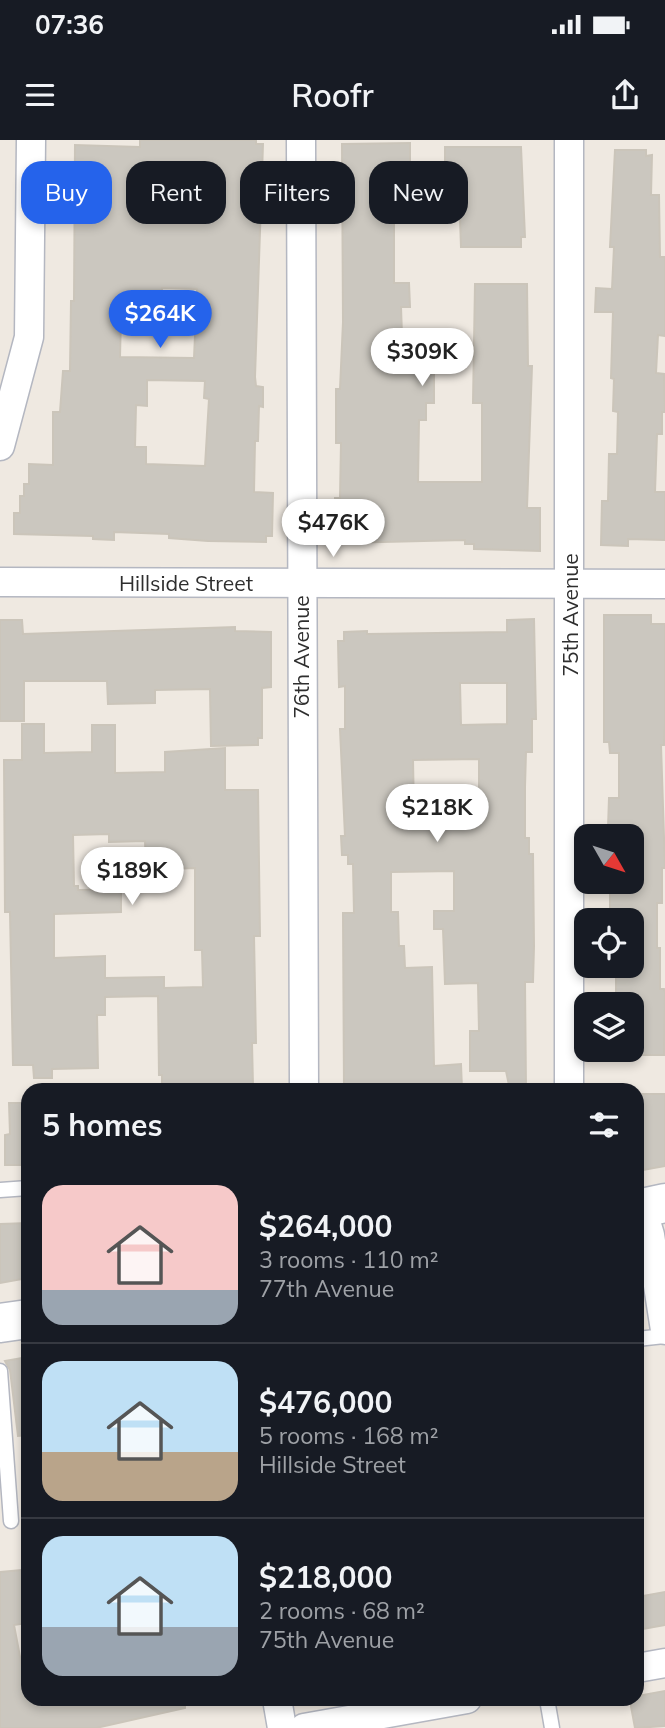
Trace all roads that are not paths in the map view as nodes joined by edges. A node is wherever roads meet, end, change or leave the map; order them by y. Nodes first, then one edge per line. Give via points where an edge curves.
1 (31, 140) edge
2 (301, 140) edge
3 (569, 140) edge
4 (0, 446) edge
5 (0, 582) edge
6 (301, 583) junction
7 (570, 584) junction
8 (665, 584) edge
9 (304, 1083) edge
10 (569, 1083) edge
11 (21, 1188) edge
12 (0, 1190) edge
13 (648, 1206) edge
14 (21, 1320) edge
15 (0, 1323) edge
16 (665, 1330) edge
17 (665, 1336) edge
18 (644, 1338) edge
19 (0, 1371) edge
20 (11, 1521) dead end
21 (665, 1663) edge
22 (644, 1667) edge
23 (277, 1706) edge
24 (428, 1706) edge
25 (548, 1706) edge
26 (282, 1728) edge
27 (304, 1728) edge
28 (552, 1728) edge

1 - 4 street via 29,337
2 - 6 street, 76th Avenue
3 - 7 street, 75th Avenue
5 - 6 street, Hillside Street
6 - 7 street, Hillside Street
6 - 9 street, 76th Avenue
7 - 8 street, Hillside Street
7 - 10 street, 75th Avenue
11 - 12 lane
13 - 16 street
14 - 15 main road
17 - 18 lane
19 - 20 lane
21 - 22 street
23 - 26 street
24 - 27 street
25 - 28 lane

